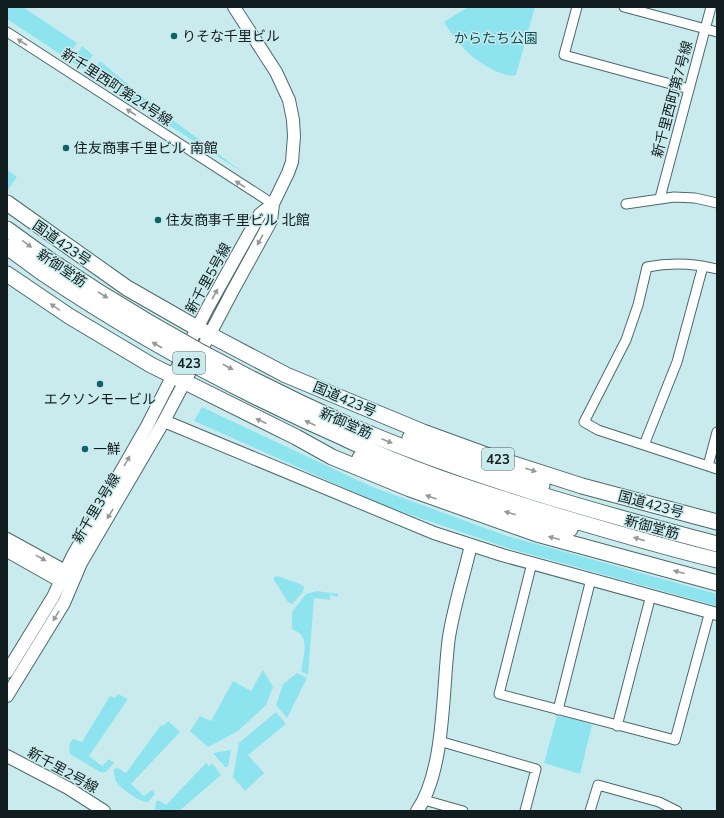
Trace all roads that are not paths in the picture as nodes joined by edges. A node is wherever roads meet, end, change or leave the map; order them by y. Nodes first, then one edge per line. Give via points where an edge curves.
1 (234, 7) edge
2 (577, 7) edge
3 (624, 7) edge
4 (711, 7) edge
5 (644, 10) edge
6 (706, 29) junction
7 (7, 32) edge
8 (717, 32) edge
9 (689, 89) junction
10 (660, 198) junction
11 (7, 203) edge
12 (717, 203) edge
13 (273, 204) junction
14 (626, 204) dead end
15 (7, 229) edge
16 (7, 248) edge
17 (44, 265) junction
18 (703, 266) junction
19 (717, 269) edge
20 (7, 274) edge
21 (203, 331) junction
22 (286, 375) junction
23 (178, 380) junction
24 (164, 421) junction
25 (717, 432) edge
26 (296, 438) junction
27 (644, 445) junction
28 (713, 467) edge
29 (717, 522) edge
30 (620, 526) junction
31 (7, 539) edge
32 (717, 544) edge
33 (471, 545) junction
34 (7, 551) edge
35 (717, 560) edge
36 (532, 563) junction
37 (63, 576) junction
38 (591, 579) junction
39 (73, 581) junction
40 (717, 583) edge
41 (651, 595) junction
42 (713, 612) edge
43 (7, 672) edge
44 (7, 696) edge
45 (558, 710) junction
46 (617, 726) junction
47 (439, 741) junction
48 (7, 757) edge
49 (424, 800) junction
50 (104, 811) edge
51 (416, 811) edge
52 (463, 811) edge
53 (525, 811) edge
54 (590, 811) edge
55 (677, 811) edge

1 - 13 street, 新千里5号線 via 280,80 292,110 292,162
2 - 9 street via 564,55
3 - 5 street
4 - 6 street, 新千里西町第7号線
5 - 6 street
6 - 8 street
6 - 9 street, 新千里西町第7号線
13 -> 7 street, 新千里西町第24号線
9 - 10 street, 新千里西町第7号線
10 - 12 street via 695,198
10 - 14 street
11 - 21 highway, 国道423号 / 423 via 112,278
13 - 21 street, 新千里5号線 via 260,214
15 -> 17 highway, 新御堂筋 / 423
16 - 17 highway, 新御堂筋 / 423
17 - 30 highway, 新御堂筋 / 423, bridge via 348,433 396,445
18 - 19 street
18 - 27 street via 677,362
18 - 27 street via 673,264 647,267 626,340 584,422 598,430
23 -> 20 highway, 423 via 90,329
21 - 22 highway, 国道423号 / 423
21 - 23 street, 新千里3号線
22 -> 29 highway, 国道423号 / 423 via 423,432 489,456 582,486
22 - 30 highway via 324,399 379,425 507,473 597,503 608,508
23 - 24 street, 新千里3号線
26 -> 23 highway, 423
37 -> 23 street, 新千里3号線 via 147,426
24 - 33 street via 434,533
24 -> 39 street, 新千里3号線
25 - 28 street
30 -> 26 highway via 601,535 500,510 319,442
40 -> 26 highway, 423 via 537,534 410,489
27 - 28 street
30 - 32 highway, 新御堂筋 / 423
35 -> 30 highway, 新御堂筋 / 423
31 -> 37 street
33 - 36 street
33 - 47 street via 449,635
34 - 37 street
36 - 38 street
36 - 45 street via 499,694
37 - 39 street
37 - 43 street, 新千里3号線
38 - 41 street
38 - 45 street
39 -> 44 street, 新千里3号線 via 64,603
41 - 42 street
41 - 46 street
42 - 46 street via 675,740
45 - 46 street
47 - 49 street via 433,773
47 - 53 street via 536,769
48 - 50 street, 新千里2号線 via 68,788
49 - 51 street
49 - 52 street
54 - 55 street via 598,785 659,802

